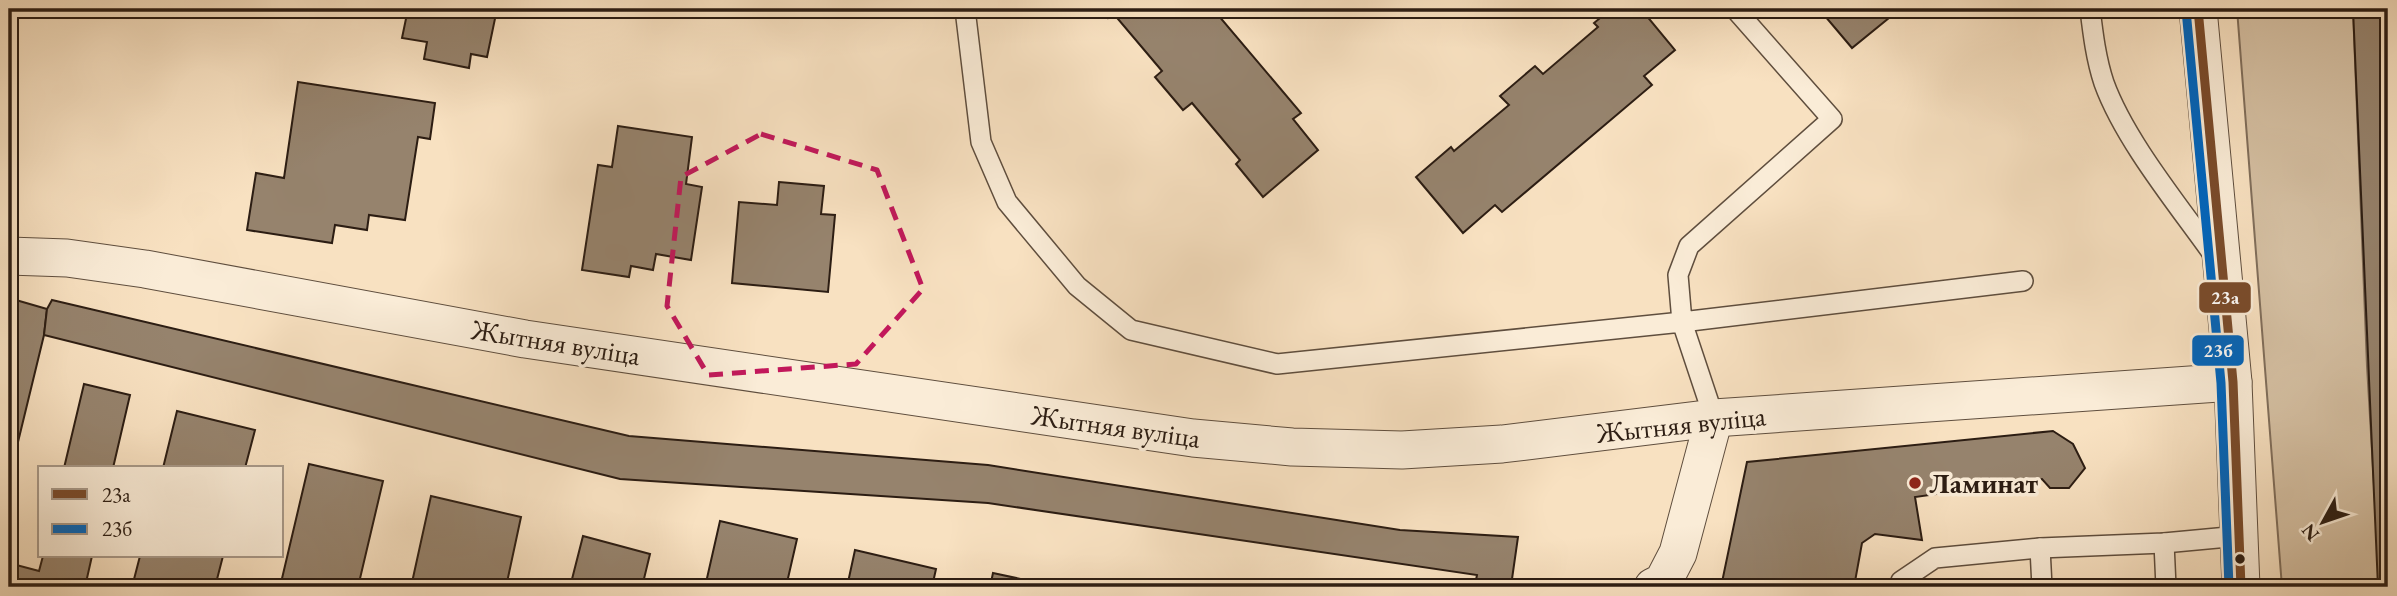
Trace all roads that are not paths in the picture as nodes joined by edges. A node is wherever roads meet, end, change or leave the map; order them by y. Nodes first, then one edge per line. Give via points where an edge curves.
1 (964, 9) edge
2 (1735, 9) edge
3 (2090, 9) edge
4 (2198, 9) edge
5 (9, 256) edge
6 (2222, 268) junction
7 (2023, 281) dead end
8 (1682, 322) junction
9 (2233, 382) junction
10 (1714, 418) junction
11 (2239, 536) junction
12 (2164, 543) junction
13 (2040, 548) junction
14 (1654, 587) edge
15 (1901, 587) edge
16 (2042, 587) edge
17 (2166, 587) edge
18 (2241, 587) edge

1 - 8 lane via 981,142 1007,202 1077,286 1131,330 1277,364
2 - 8 lane via 1832,119 1689,246 1678,275
3 - 6 lane via 2096,51 2116,111
4 - 6 street
5 - 10 street, Жытняя вуліца via 67,258 145,269 525,339 1193,438 1402,450 1503,444
6 - 9 street
7 - 8 lane
8 - 10 lane
9 - 10 street, Жытняя вуліца
9 - 11 street
10 - 14 street via 1678,553 1662,582
11 - 12 lane
11 - 18 street
12 - 13 lane
12 - 17 lane
13 - 15 lane via 1935,558 1901,581
13 - 16 lane

